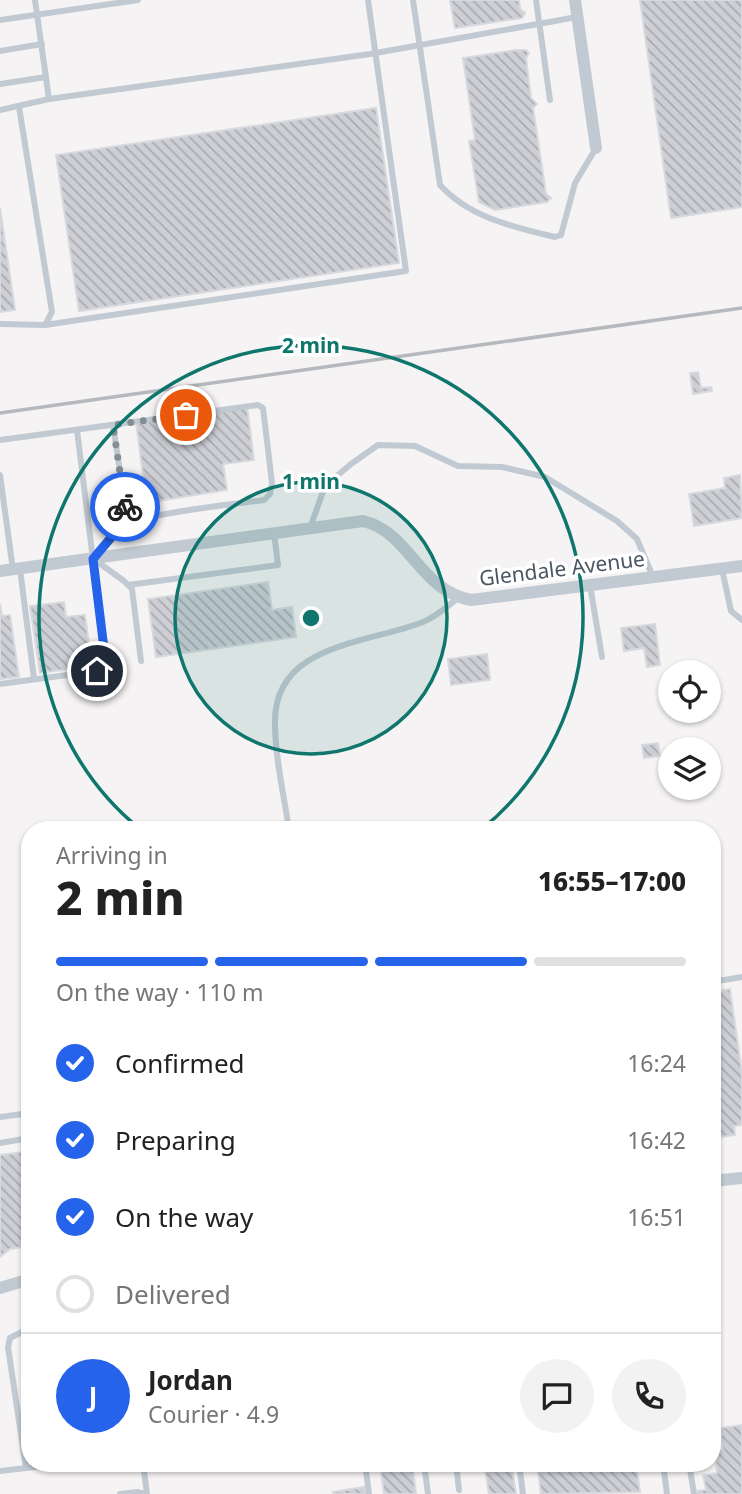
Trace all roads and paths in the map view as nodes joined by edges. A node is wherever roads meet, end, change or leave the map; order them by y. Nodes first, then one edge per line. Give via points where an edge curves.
1 (35, 0) edge
2 (138, 0) edge
3 (368, 0) edge
4 (412, 0) edge
5 (536, 0) edge
6 (575, 0) edge
7 (37, 14) junction
8 (577, 17) junction
9 (0, 20) edge
10 (539, 24) junction
11 (42, 44) junction
12 (419, 44) junction
13 (0, 51) edge
14 (375, 53) junction
15 (46, 77) junction
16 (0, 84) edge
17 (49, 99) junction
18 (550, 100) dead end
19 (19, 107) junction
20 (0, 110) edge
21 (596, 148) joint
22 (0, 324) edge
23 (45, 325) junction
24 (113, 425) junction
25 (77, 430) junction
26 (0, 440) edge
27 (0, 475) edge
28 (128, 524) junction
29 (310, 528) junction
30 (274, 533) junction
31 (93, 559) junction
32 (742, 566) edge
33 (722, 569) junction
34 (11, 570) edge
35 (653, 577) junction
36 (590, 585) junction
37 (128, 586) junction
38 (458, 598) junction
39 (742, 620) edge
40 (602, 657) dead end
41 (141, 661) dead end
42 (34, 679) junction
43 (0, 684) edge
44 (288, 821) edge
45 (742, 977) edge
46 (721, 980) edge
47 (21, 1114) edge
48 (0, 1117) edge
49 (21, 1139) edge
50 (0, 1143) edge
51 (742, 1178) edge
52 (721, 1180) edge
53 (742, 1184) edge
54 (21, 1282) edge
55 (0, 1289) edge
56 (21, 1332) edge
57 (21, 1434) edge
58 (21, 1469) edge
59 (0, 1471) edge
60 (144, 1472) edge
61 (366, 1472) edge
62 (425, 1472) edge
63 (457, 1472) edge
64 (520, 1472) edge
65 (664, 1472) edge
66 (690, 1472) edge
67 (459, 1489) dead end
68 (120, 1494) edge
69 (147, 1494) edge
70 (369, 1494) edge
71 (428, 1494) edge
72 (523, 1494) edge
73 (667, 1494) edge
74 (694, 1494) edge

1 - 7 lane
2 - 7 lane
3 - 14 lane
4 - 12 lane
5 - 10 lane
6 - 8 street
7 - 9 lane
7 - 11 lane
8 - 10 lane
8 - 21 street
10 - 12 lane
10 - 18 lane
11 - 13 lane
11 - 15 lane
12 - 14 lane
12 - 21 lane via 440,185 481,216 561,235 575,183
14 - 17 lane
14 - 23 lane via 406,271
15 - 16 lane
15 - 17 lane
17 - 19 lane
19 - 20 lane
19 - 23 lane via 52,312
22 - 23 lane
24 - 25 lane
24 - 28 lane
24 - 28 lane via 258,405 263,408 271,483 264,500
25 - 26 lane
25 - 31 lane
27 - 34 lane
28 - 31 lane via 120,527
29 - 30 street, Glendale Avenue
29 - 35 lane via 325,486 351,464 377,445 415,446 458,466 502,467 545,477 617,521 637,539
29 - 38 street, Glendale Avenue via 351,521 380,527 434,582
30 - 31 street, Glendale Avenue
30 - 37 lane via 278,565
31 - 34 street, Glendale Avenue
31 - 37 lane
31 - 42 lane via 106,665 97,671
32 - 33 street, Glendale Avenue
33 - 35 street, Glendale Avenue
33 - 39 lane via 731,611
34 - 42 lane
35 - 36 street, Glendale Avenue
36 - 38 street, Glendale Avenue
36 - 40 lane
37 - 41 lane
38 - 44 lane via 425,622 315,657 297,667 284,683 275,724
42 - 43 lane
45 - 46 lane
47 - 48 lane
49 - 50 lane
51 - 52 street
51 - 53 street
54 - 55 street
56 - 57 lane via 10,1338 8,1347
58 - 59 lane
60 - 69 lane
61 - 70 lane
62 - 71 lane
63 - 67 lane
64 - 72 lane
65 - 73 lane
66 - 74 lane
68 - 69 lane

